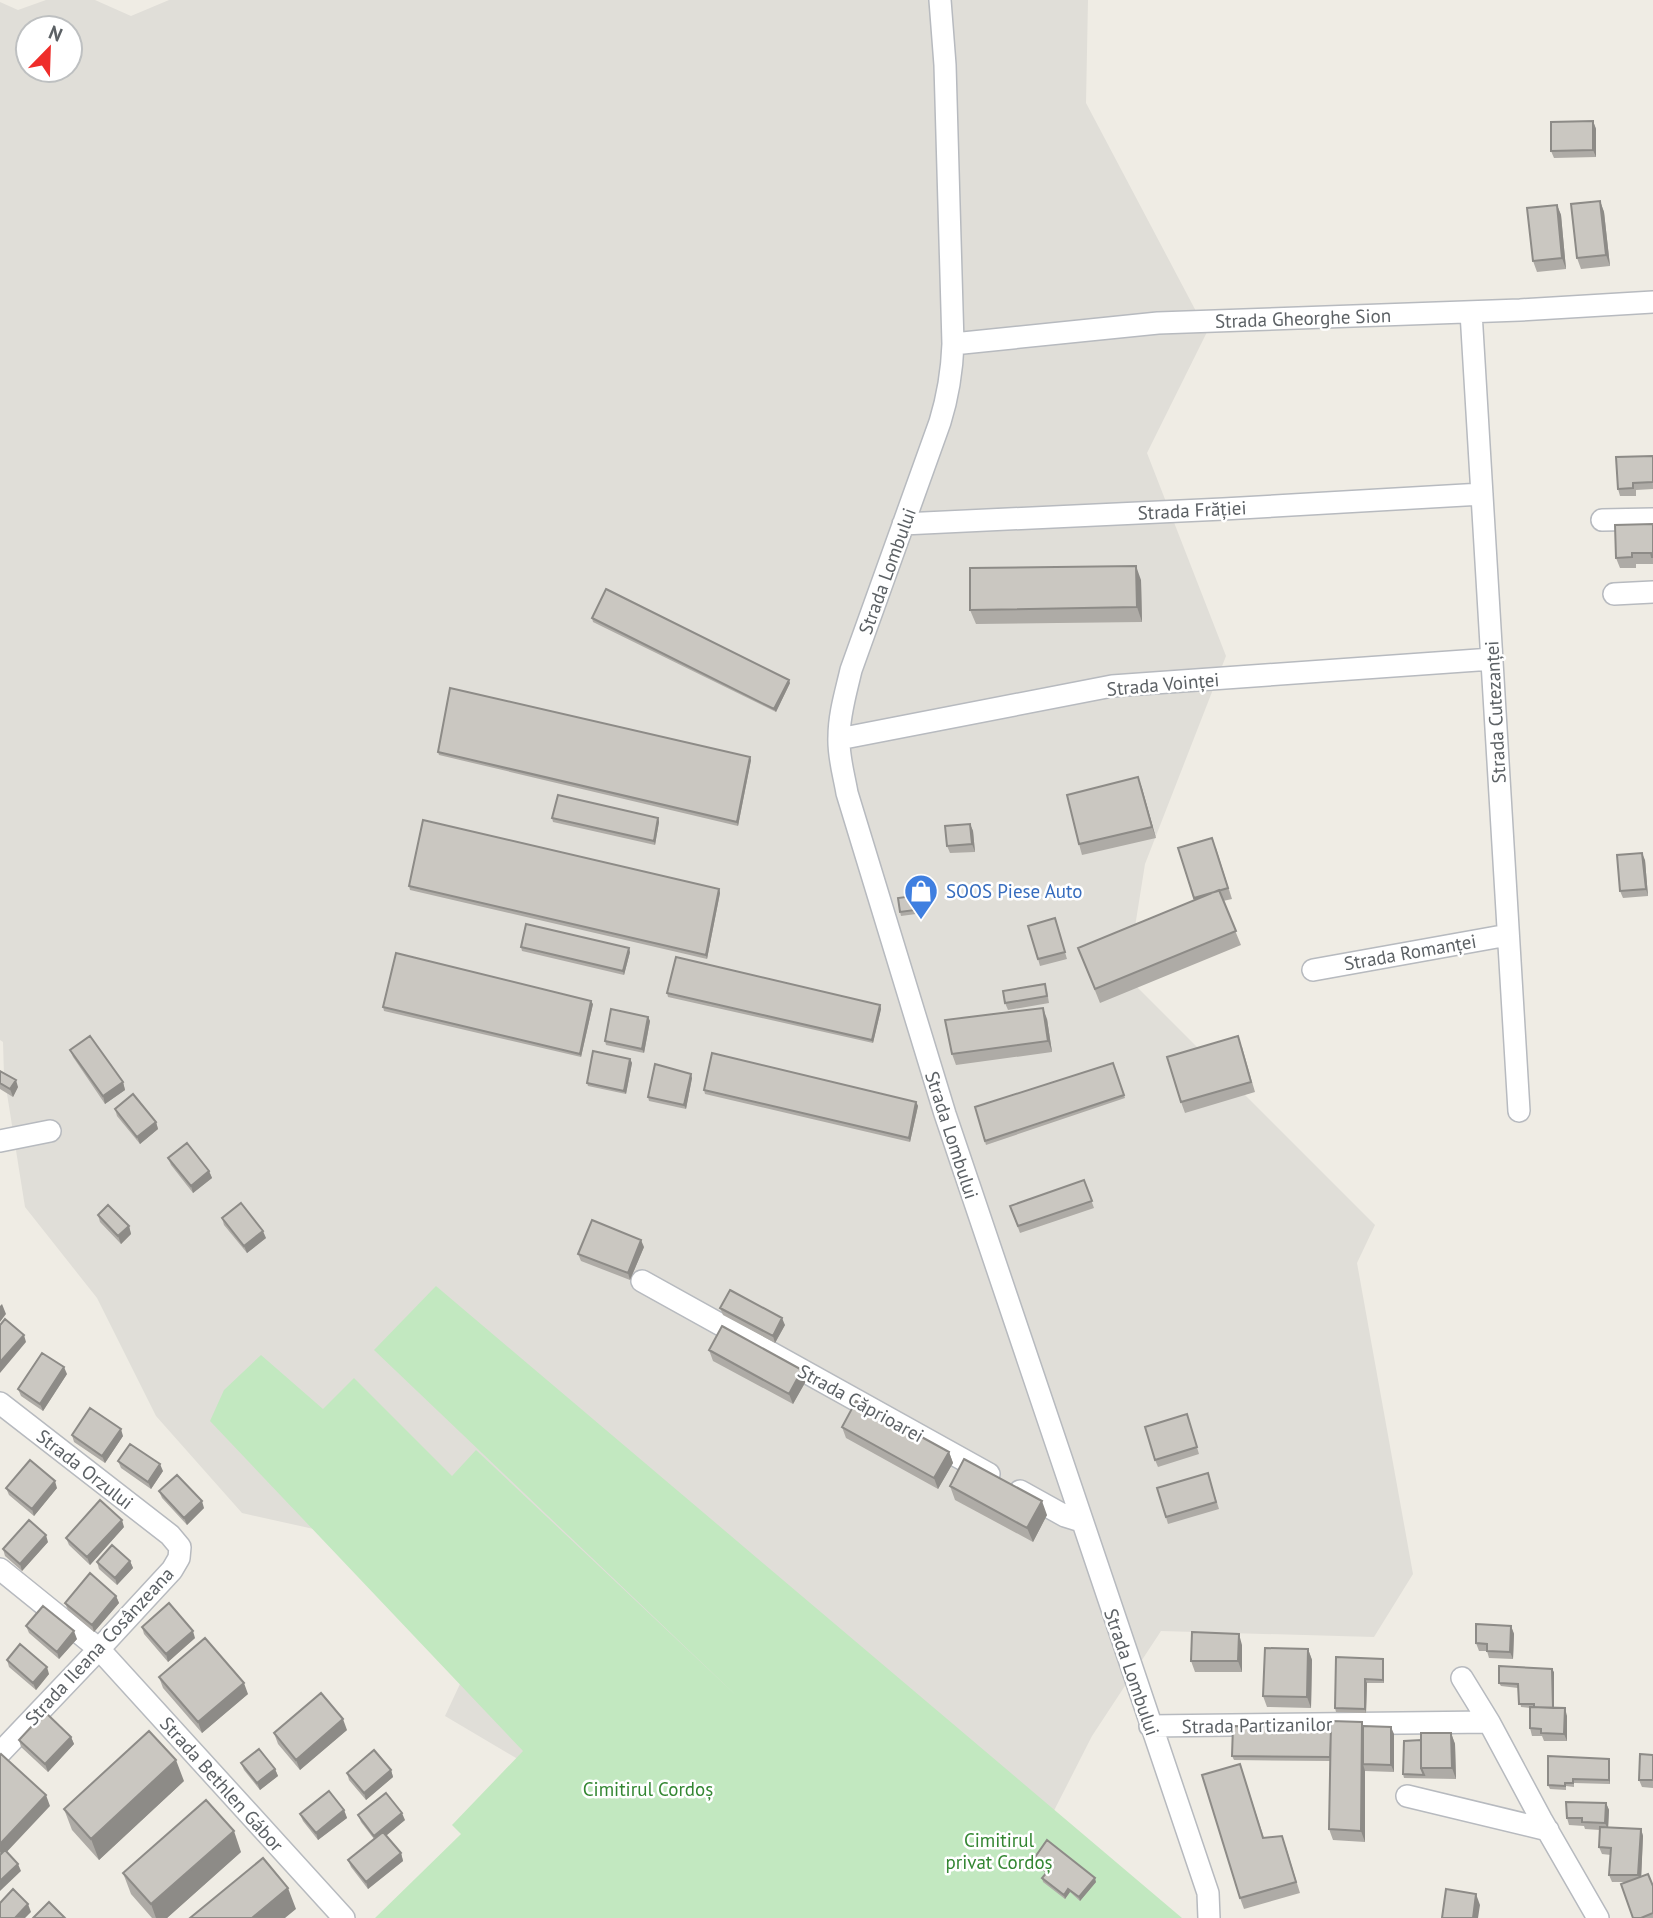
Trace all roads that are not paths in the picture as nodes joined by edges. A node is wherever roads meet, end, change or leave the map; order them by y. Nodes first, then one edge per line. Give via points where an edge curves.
1 (940, 0) edge
2 (1653, 302) edge
3 (1471, 312) junction
4 (953, 344) junction
5 (1482, 494) junction
6 (1653, 519) edge
7 (1602, 520) dead end
8 (903, 524) junction
9 (1653, 592) edge
10 (1614, 594) dead end
11 (1492, 659) junction
12 (839, 739) junction
13 (1508, 935) junction
14 (1313, 970) dead end
15 (1519, 1111) dead end
16 (50, 1131) dead end
17 (0, 1141) edge
18 (642, 1281) dead end
19 (0, 1403) edge
20 (1081, 1521) junction
21 (170, 1535) joint
22 (0, 1569) edge
23 (99, 1649) junction
24 (1462, 1678) dead end
25 (1489, 1722) junction
26 (1150, 1726) junction
27 (0, 1753) edge
28 (1408, 1796) dead end
29 (1548, 1830) junction
30 (344, 1918) edge
31 (1209, 1918) edge
32 (1598, 1918) edge

1 - 4 street, Strada Lombului
2 - 3 street, Strada Gheorghe Sion
3 - 4 street, Strada Gheorghe Sion via 1158,323
3 - 5 street, Strada Cutezanței
4 - 8 street, Strada Lombului via 949,393
5 - 8 street, Strada Frăției
5 - 11 street, Strada Cutezanței
6 - 7 street
8 - 12 street, Strada Lombului via 851,670
9 - 10 street
11 - 12 street, Strada Voinței via 1112,686
11 - 13 street, Strada Cutezanței
12 - 20 street, Strada Lombului via 848,793 945,1114
13 - 14 street, Strada Romanței
13 - 15 street, Strada Cutezanței
16 - 17 street
18 - 20 street, Strada Căprioarei
19 - 21 street, Strada Orzului
20 - 26 street, Strada Lombului
21 - 23 street, Strada Ileana Cosânzeana via 180,1547 172,1570
22 - 23 street, Strada Bethlen Gábor
23 - 27 street, Strada Ileana Cosânzeana
23 - 30 street, Strada Bethlen Gábor
24 - 25 street
25 - 26 street, Strada Partizanilor
25 - 29 street
26 - 31 street, Strada Lombului via 1208,1893
28 - 29 street
29 - 32 street

